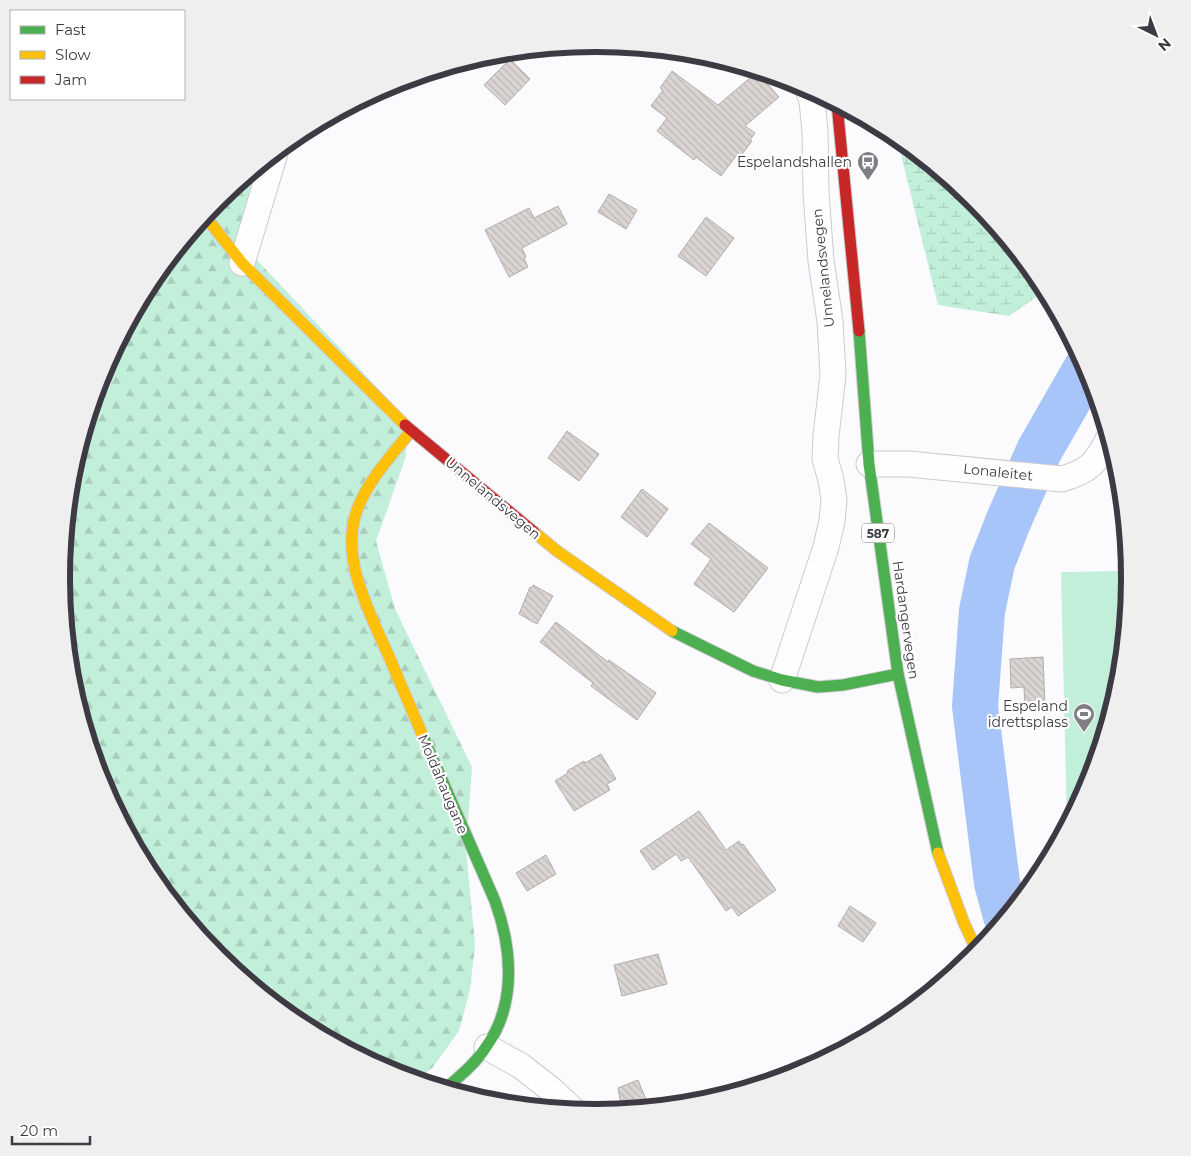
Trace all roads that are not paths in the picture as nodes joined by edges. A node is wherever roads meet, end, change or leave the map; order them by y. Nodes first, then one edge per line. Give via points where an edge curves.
1 (812, 100) edge
2 (838, 112) edge
3 (272, 165) edge
4 (209, 222) edge
5 (242, 263) junction
6 (411, 431) junction
7 (1104, 447) edge
8 (869, 464) junction
9 (898, 674) junction
10 (782, 680) junction
11 (973, 943) edge
12 (487, 1047) junction
13 (451, 1084) edge
14 (565, 1102) edge

1 - 10 street, Unnelandsvegen via 820,251 833,375 825,459 834,500 826,547
2 - 8 main road, Hardangervegen / 587
3 - 5 street
4 - 5 main road, Unnelandsvegen
5 - 6 main road, Unnelandsvegen
6 - 10 main road, Unnelandsvegen via 557,551 668,628 724,658
6 - 12 main road, Moldahaugane via 363,497 354,520 352,541 360,588 505,929 510,964 507,994 500,1020
7 - 8 street, Lonaleitet via 1089,468 1062,479 909,464
8 - 9 main road, Hardangervegen / 587
9 - 10 main road, Unnelandsvegen via 818,687
9 - 11 main road, Hardangervegen / 587 via 934,839 944,874
12 - 13 main road, Moldahaugane
12 - 14 street via 521,1066

